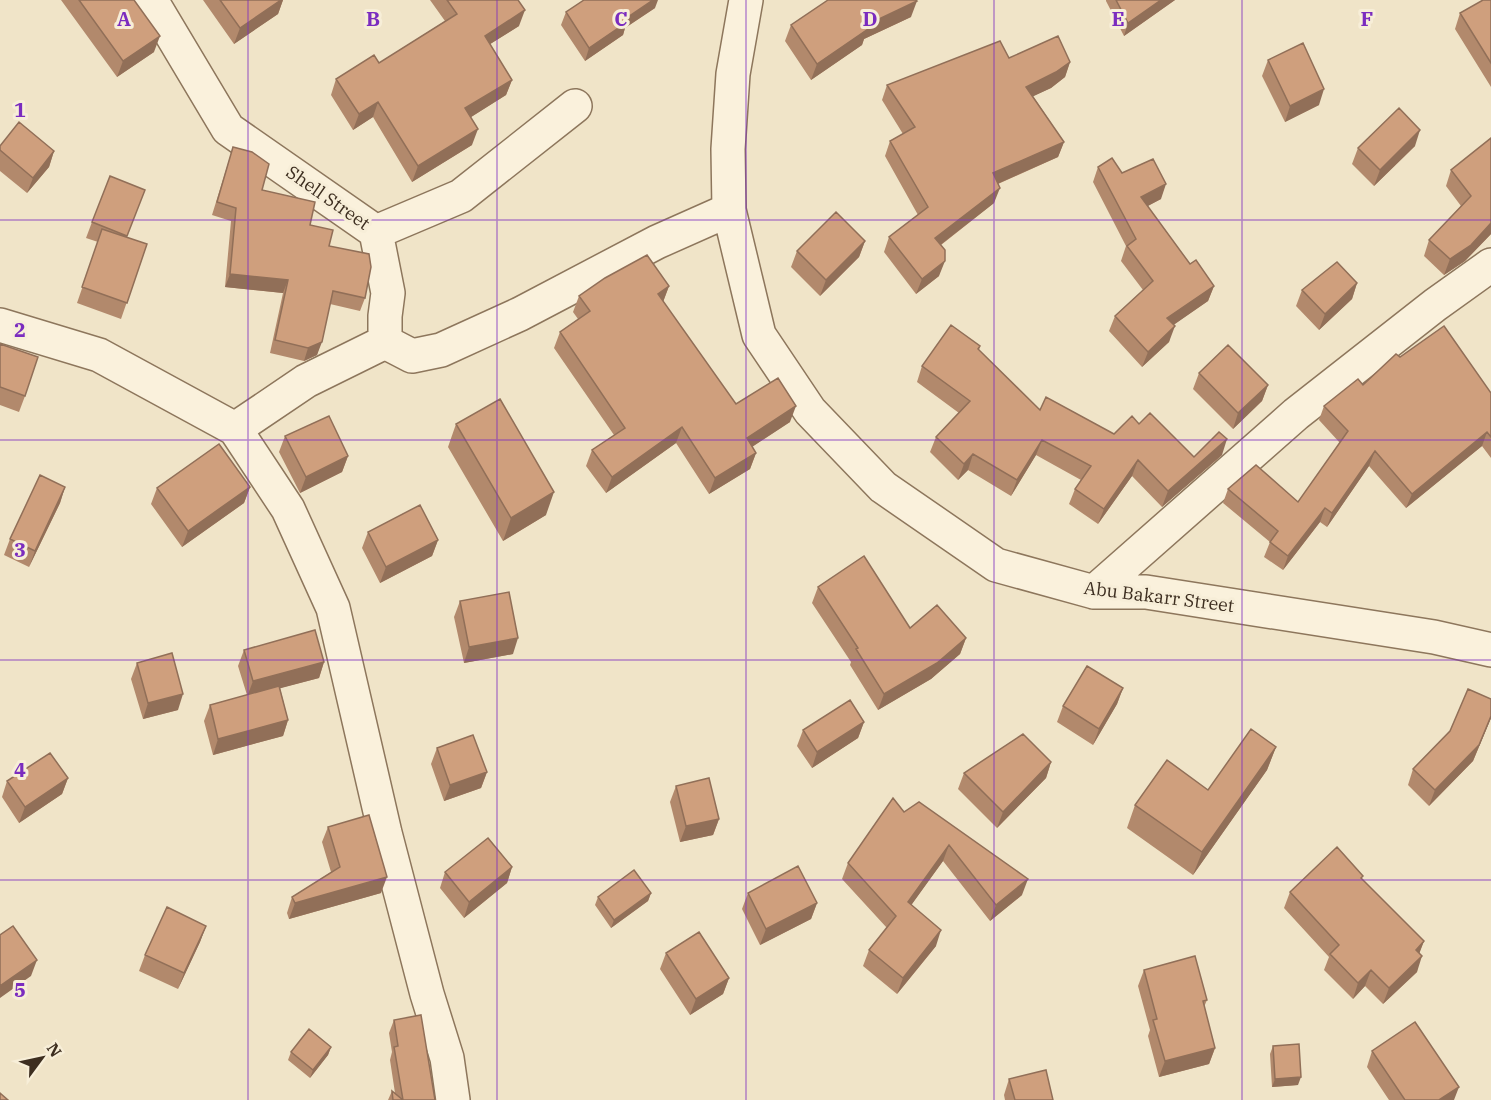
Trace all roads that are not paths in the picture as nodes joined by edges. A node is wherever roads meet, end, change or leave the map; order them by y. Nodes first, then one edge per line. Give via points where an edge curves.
1 (151, 0) edge
2 (746, 0) edge
3 (575, 106) dead end
4 (729, 210) junction
5 (376, 232) junction
6 (1491, 266) edge
7 (0, 325) edge
8 (385, 342) junction
9 (236, 429) junction
10 (1094, 592) junction
11 (1491, 650) edge
12 (453, 1100) edge

1 - 5 street, Shell Street via 228,129
2 - 4 street, Abu Bakarr Street via 733,74
3 - 5 street via 461,196
4 - 8 street via 441,350 412,356
4 - 10 street, Abu Bakarr Street via 759,335 810,411 850,453 883,487 996,565
5 - 8 street, Shell Street via 387,293
6 - 10 street via 1296,414
7 - 9 street via 99,355
8 - 9 street via 306,381
9 - 12 street via 288,509 333,608 385,833 447,1058
10 - 11 street, Abu Bakarr Street via 1146,592 1434,636

